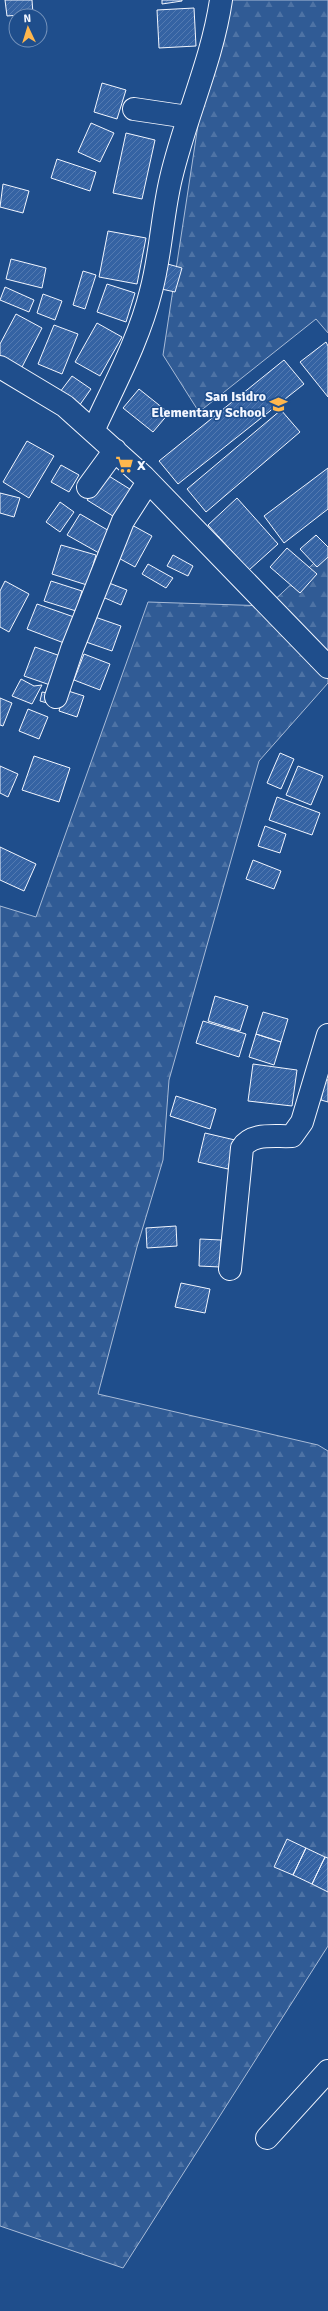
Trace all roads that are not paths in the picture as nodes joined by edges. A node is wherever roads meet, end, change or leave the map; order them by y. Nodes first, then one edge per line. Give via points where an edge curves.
1 (221, 0) edge
2 (134, 109) dead end
3 (188, 117) junction
4 (0, 367) edge
5 (93, 431) junction
6 (115, 450) junction
7 (148, 482) junction
8 (88, 487) dead end
9 (328, 667) edge
10 (56, 696) dead end
11 (328, 1035) edge
12 (230, 1269) dead end
13 (328, 2071) edge
14 (267, 2138) dead end

1 - 3 street via 214,40
2 - 3 street
3 - 5 street via 170,178 152,291 136,339
4 - 5 street via 65,406
5 - 6 street
6 - 7 street
6 - 8 street
7 - 9 street
7 - 10 street via 123,522
11 - 12 street via 302,1122 292,1136 252,1137 242,1148
13 - 14 street

